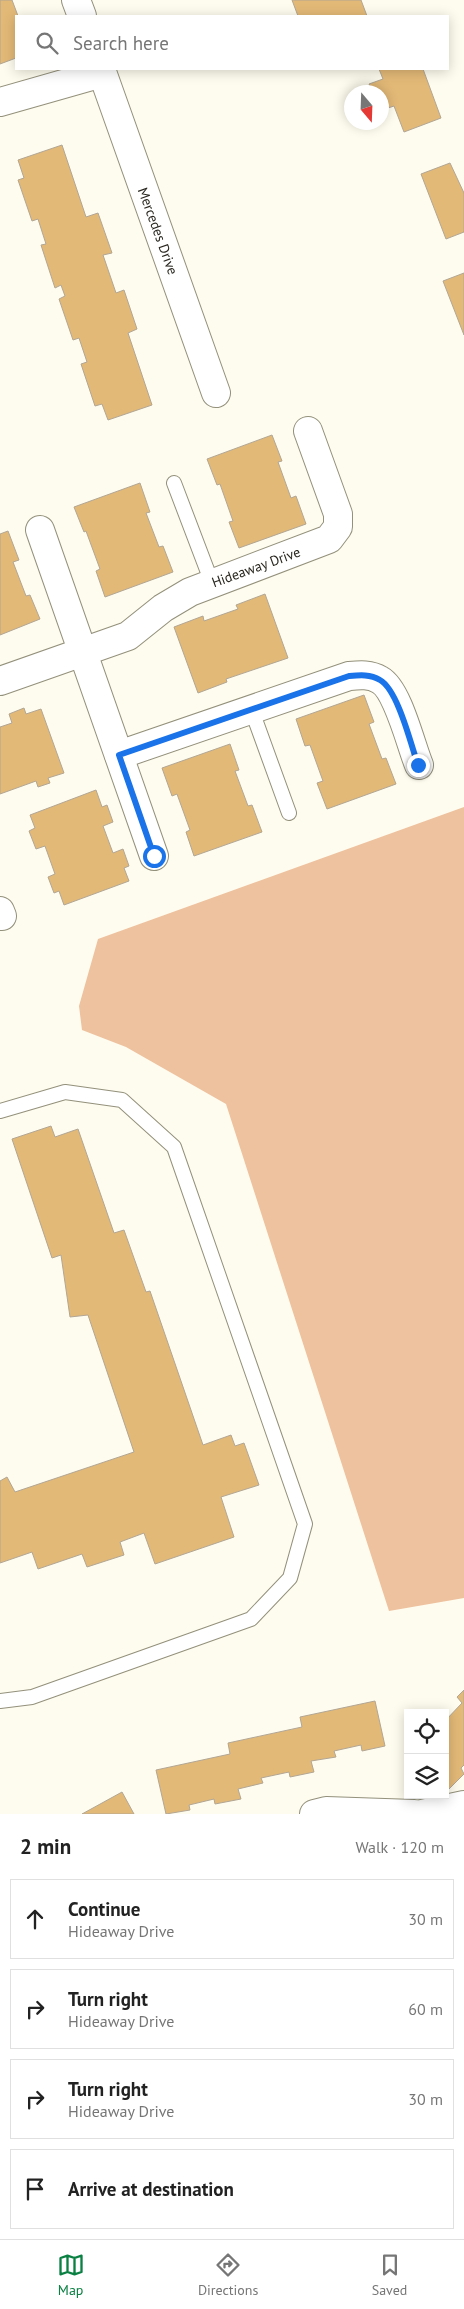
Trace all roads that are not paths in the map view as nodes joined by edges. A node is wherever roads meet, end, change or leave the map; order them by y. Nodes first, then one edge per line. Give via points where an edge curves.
1 (76, 0) edge
2 (82, 15) edge
3 (101, 71) edge
4 (0, 102) edge
5 (216, 392) dead end
6 (308, 431) dead end
7 (174, 483) dead end
8 (40, 530) dead end
9 (212, 583) junction
10 (83, 651) junction
11 (0, 681) edge
12 (252, 711) junction
13 (119, 755) junction
14 (418, 765) dead end
15 (289, 813) dead end
16 (154, 856) dead end
17 (0, 1111) edge
18 (0, 1701) edge
19 (464, 1804) edge
20 (314, 1814) edge
21 (414, 1814) edge
22 (422, 1814) edge

1 - 2 street
3 - 4 street
3 - 5 street, Mercedes Drive
6 - 9 street, Hideaway Drive via 338,514 338,527 323,543
7 - 9 lane
8 - 10 street
9 - 10 street, Hideaway Drive via 163,608 128,636
10 - 11 street, Hideaway Drive
10 - 13 street
12 - 13 street
12 - 14 street via 349,676 369,676 380,680 391,692
12 - 15 lane
13 - 16 street
17 - 18 lane via 65,1092 122,1100 174,1147 305,1524 290,1578 251,1619 32,1698
19 - 22 street
20 - 21 street via 326,1811

